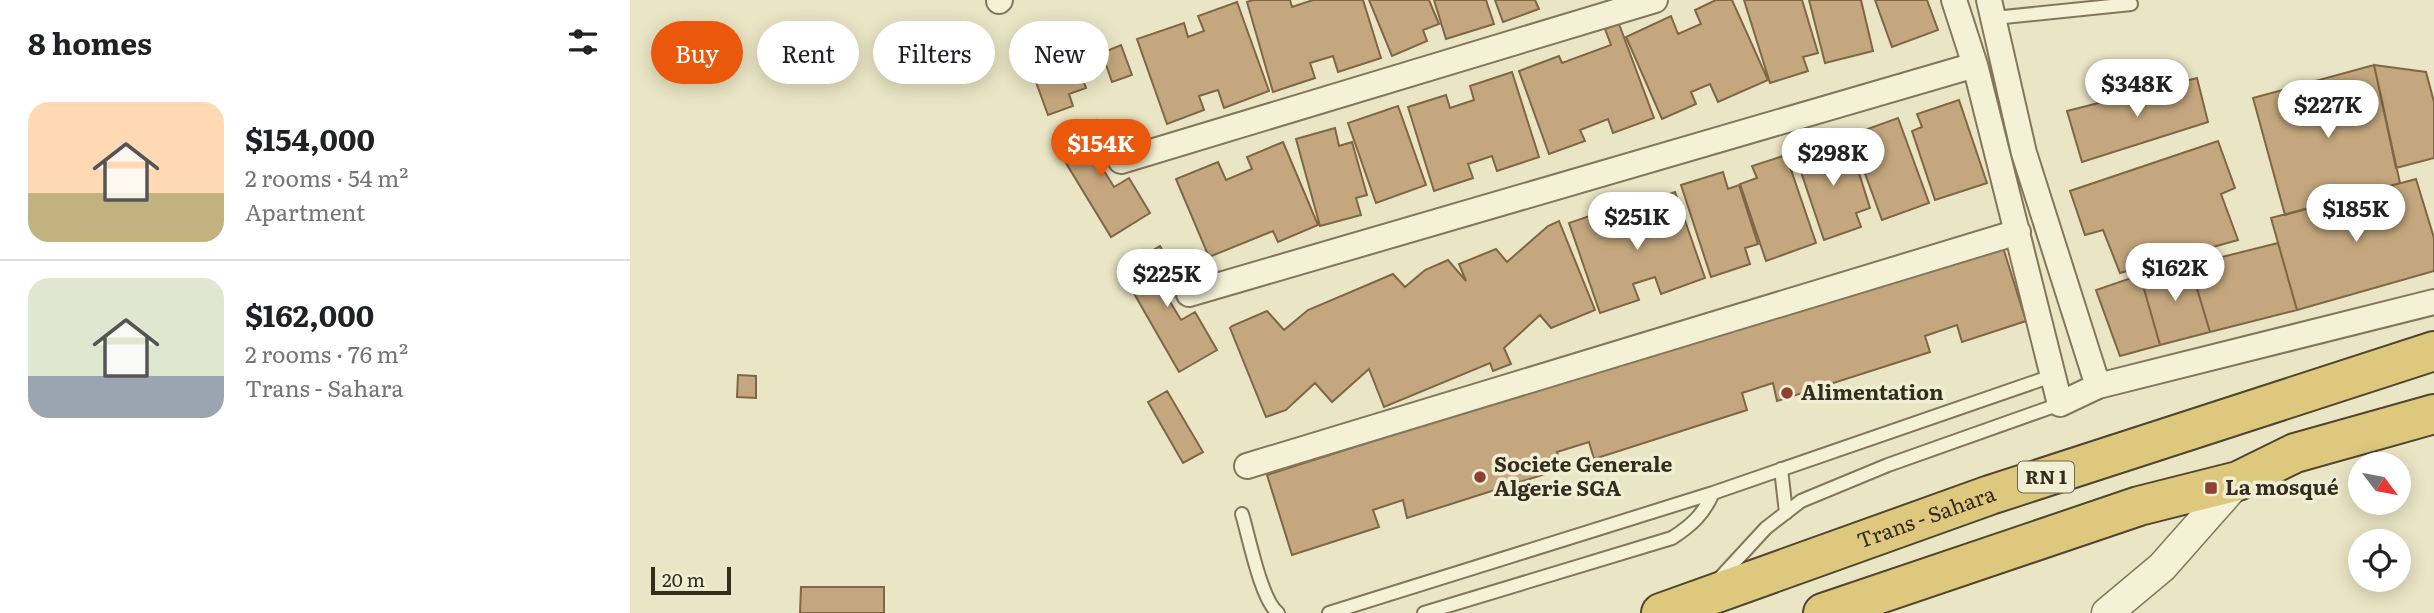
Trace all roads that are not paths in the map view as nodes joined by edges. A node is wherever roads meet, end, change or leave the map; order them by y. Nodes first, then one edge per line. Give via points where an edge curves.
1 (1654, 0) edge
2 (1954, 0) edge
3 (2131, 4) dead end
4 (1992, 9) edge
5 (1975, 65) junction
6 (1121, 161) dead end
7 (2018, 232) junction
8 (1189, 294) dead end
9 (2434, 302) edge
10 (2434, 351) edge
11 (2052, 376) junction
12 (2098, 386) junction
13 (2060, 404) junction
14 (2434, 414) edge
15 (1247, 466) dead end
16 (1781, 469) junction
17 (2238, 481) junction
18 (1713, 493) junction
19 (1786, 513) junction
20 (1242, 514) dead end
21 (1698, 601) junction
22 (1278, 613) edge
23 (1329, 613) edge
24 (1424, 613) edge
25 (1661, 613) edge
26 (1823, 613) edge
27 (2107, 613) edge

1 - 6 street
2 - 5 street
3 - 4 lane
4 - 12 street via 2024,153
5 - 7 street
5 - 8 street
7 - 11 street
7 - 15 street
9 - 12 street
10 - 21 highway, Trans - Sahara / RN 1 via 1990,495
11 - 13 street
11 - 16 lane
12 - 13 street
13 - 19 lane via 1834,486
14 - 17 highway via 2295,453
16 - 18 lane
16 - 19 lane
17 - 26 highway via 2139,506
17 - 27 street via 2162,568
18 - 23 lane
18 - 24 lane via 1694,524 1672,538
19 - 21 lane via 1766,528
20 - 22 lane via 1265,595
21 - 25 highway, Trans - Sahara / RN 1

